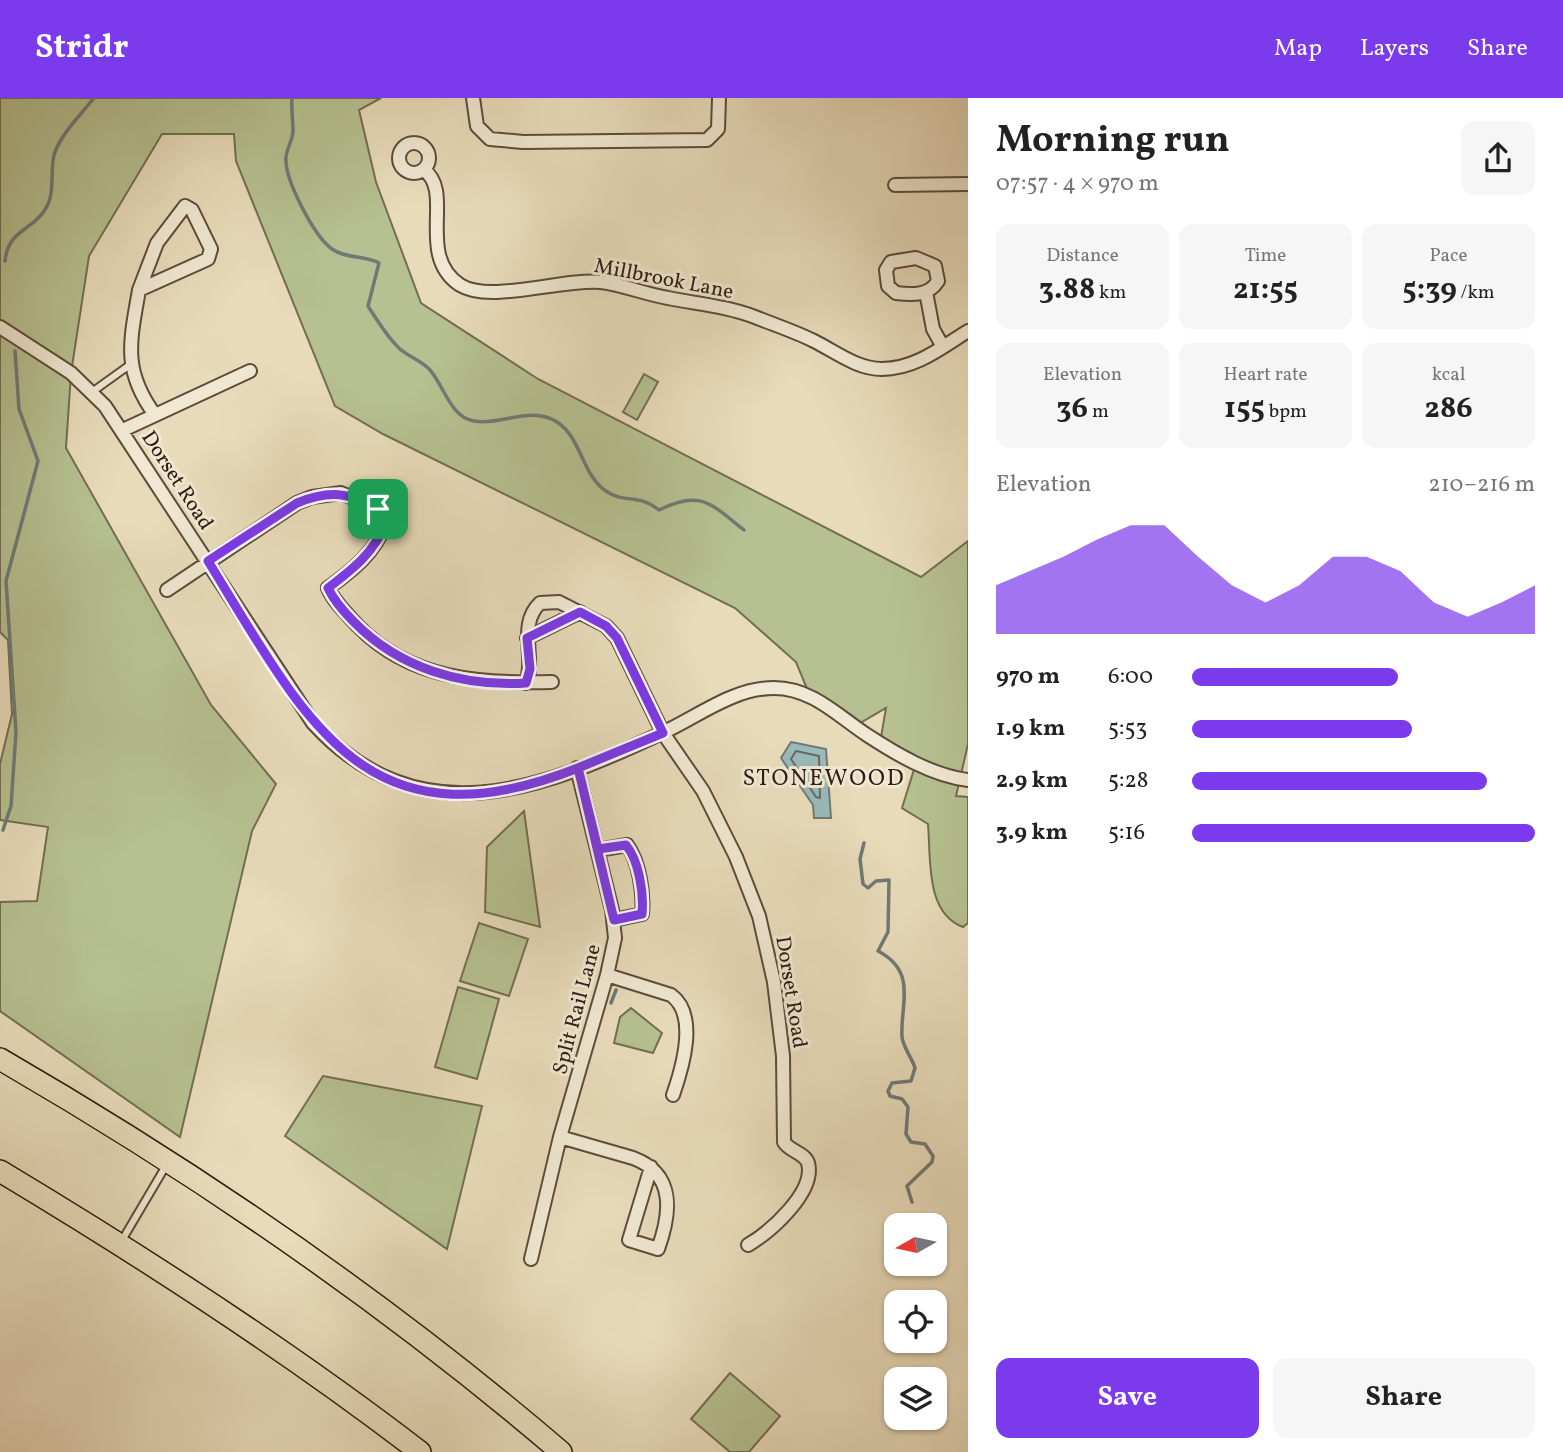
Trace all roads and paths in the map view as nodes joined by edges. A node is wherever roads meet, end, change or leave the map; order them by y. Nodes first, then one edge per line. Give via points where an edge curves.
1 (473, 98) edge
2 (719, 98) edge
3 (424, 170) dead end
4 (968, 184) edge
5 (894, 185) dead end
6 (139, 290) junction
7 (926, 292) dead end
8 (0, 327) edge
9 (968, 331) edge
10 (943, 347) junction
11 (131, 364) junction
12 (250, 371) dead end
13 (92, 391) junction
14 (155, 415) junction
15 (123, 430) junction
16 (208, 561) junction
17 (167, 590) dead end
18 (580, 612) junction
19 (527, 638) junction
20 (552, 682) dead end
21 (526, 683) junction
22 (663, 733) junction
23 (578, 768) junction
24 (968, 780) edge
25 (598, 849) junction
26 (614, 920) junction
27 (607, 975) junction
28 (0, 1059) edge
29 (673, 1095) dead end
30 (560, 1137) junction
31 (168, 1163) junction
32 (651, 1167) junction
33 (0, 1171) edge
34 (120, 1243) junction
35 (748, 1245) dead end
36 (531, 1259) dead end
37 (458, 1369) junction
38 (420, 1452) edge
39 (561, 1452) edge
40 (580, 1452) edge

1 - 2 street via 475,120 490,139 699,142 716,134
3 - 10 street, Millbrook Lane via 434,188 441,263 466,289 489,291 582,281 618,285 726,307 872,368 901,367
4 - 5 street
6 - 6 street via 158,243 186,206 211,249 208,260
6 - 11 street
7 - 10 street via 933,329
8 - 13 street, Dorset Road
9 - 10 street, Millbrook Lane
11 - 13 lane
11 - 14 street via 141,396
12 - 14 street, Dorset Road
13 - 15 street, Dorset Road
14 - 15 street, Dorset Road
15 - 16 street, Dorset Road
16 - 17 street
16 - 21 street via 312,497 332,492 364,501 378,509 386,522 363,561 328,588 345,612 380,645 432,672 482,682
16 - 23 street, Dorset Road via 313,723 367,768 407,786 471,795 524,787
18 - 19 street
18 - 19 street via 559,602 540,603 531,616
18 - 22 street via 617,638
19 - 21 street via 530,669
20 - 21 street
22 - 23 street, Dorset Road
22 - 24 street, Dorset Road via 743,693 790,690 821,702 908,758 941,774
22 - 35 street, Dorset Road via 712,808 755,905 781,1035 784,1142 808,1165 806,1181 789,1211
23 - 25 street, Split Rail Lane
25 - 26 street, Split Rail Lane
25 - 26 street via 626,845 633,853 642,914
26 - 27 street, Split Rail Lane
27 - 29 street via 671,995 679,1003 686,1034 685,1059
27 - 30 street, Split Rail Lane
28 - 31 highway
30 - 32 street via 633,1157
30 - 36 street, Split Rail Lane
31 - 34 lane
31 - 37 highway via 284,1240
32 - 32 street via 629,1240 658,1249 668,1222 668,1203 665,1187
33 - 34 highway
34 - 38 highway via 303,1365
37 - 39 highway
37 - 40 highway

